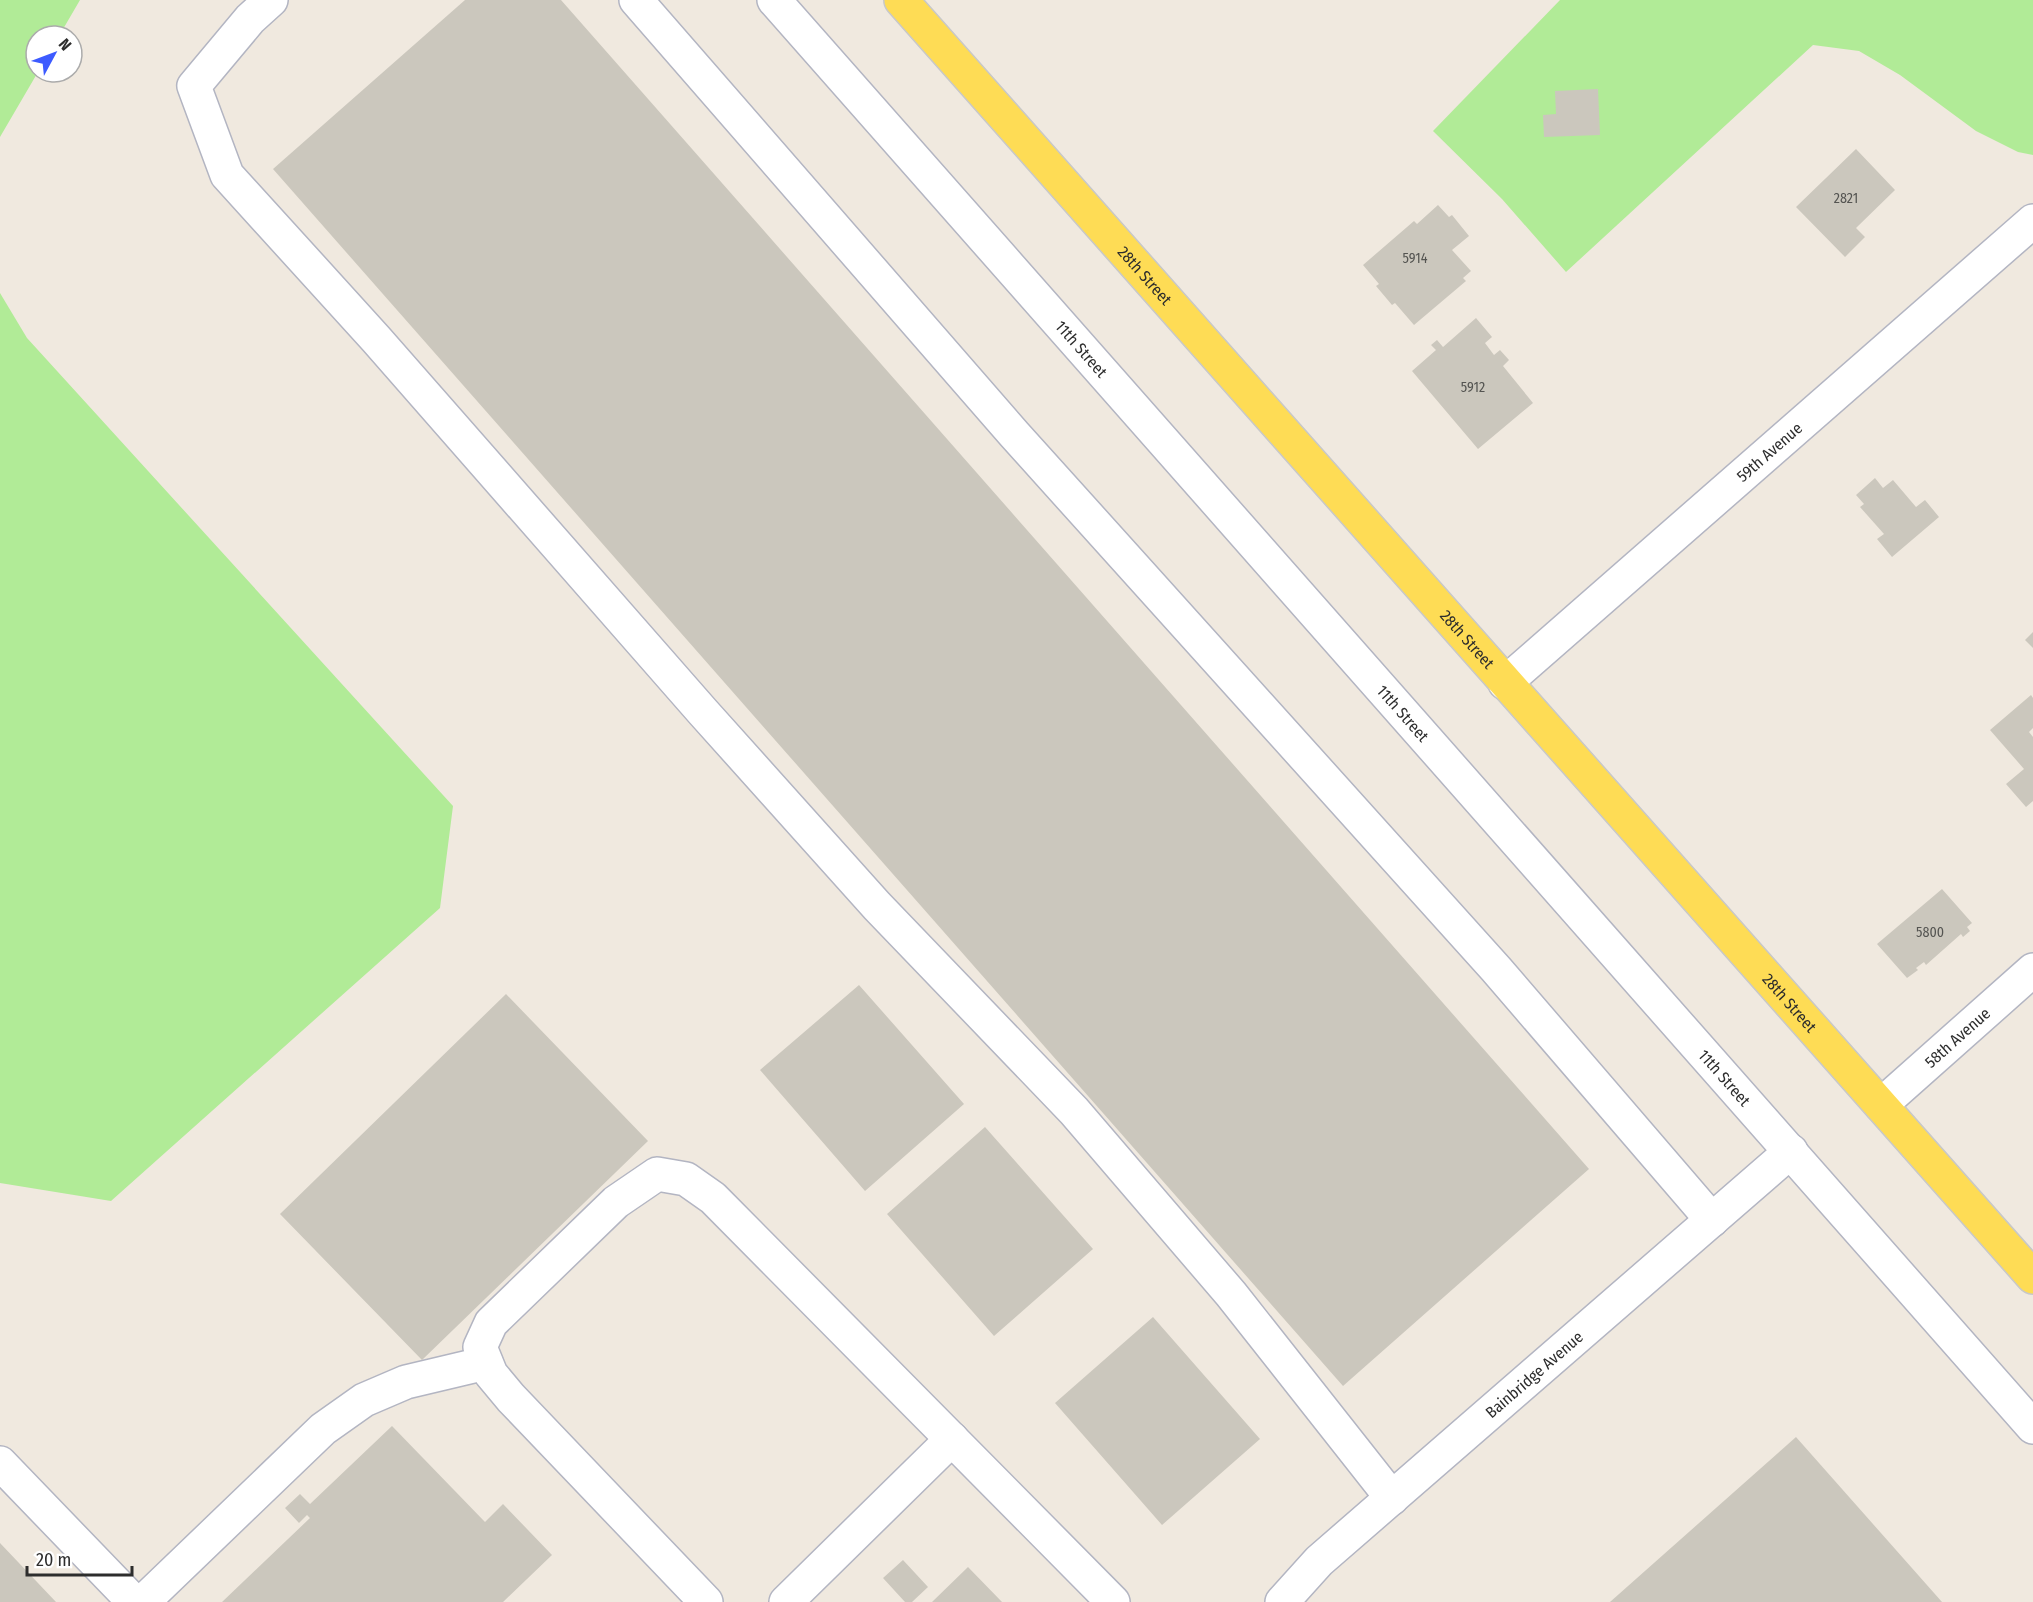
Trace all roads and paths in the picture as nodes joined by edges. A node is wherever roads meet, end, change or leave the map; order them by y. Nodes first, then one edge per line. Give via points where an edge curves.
1 (271, 0) edge
2 (636, 0) edge
3 (774, 0) edge
4 (901, 0) edge
5 (2033, 221) edge
6 (1505, 683) junction
7 (2033, 970) edge
8 (1881, 1105) junction
9 (1791, 1151) junction
10 (1712, 1220) junction
11 (2033, 1277) edge
12 (486, 1363) junction
13 (2033, 1427) edge
14 (952, 1439) junction
15 (0, 1463) edge
16 (1392, 1498) junction
17 (134, 1602) edge
18 (143, 1602) edge
19 (706, 1602) edge
20 (786, 1602) edge
21 (1113, 1602) edge
22 (1282, 1602) edge

1 - 16 street via 194,86 227,175 877,906 1074,1111 1231,1294
2 - 10 street via 1014,434 1496,969
3 - 9 street, 11th Street
4 - 6 main road, 28th Street
5 - 6 street, 59th Avenue
6 - 8 main road, 28th Street
7 - 8 street, 58th Avenue
8 - 11 main road, 28th Street
9 - 10 street, Bainbridge Avenue
9 - 13 street, 11th Street
10 - 16 street, Bainbridge Avenue
12 - 14 street via 480,1347 491,1323 616,1202 657,1174 686,1179 713,1198
12 - 18 street via 406,1382 364,1400 323,1429
12 - 19 street via 511,1398
14 - 20 street
14 - 21 street
15 - 17 street
16 - 22 street, Bainbridge Avenue via 1319,1561

